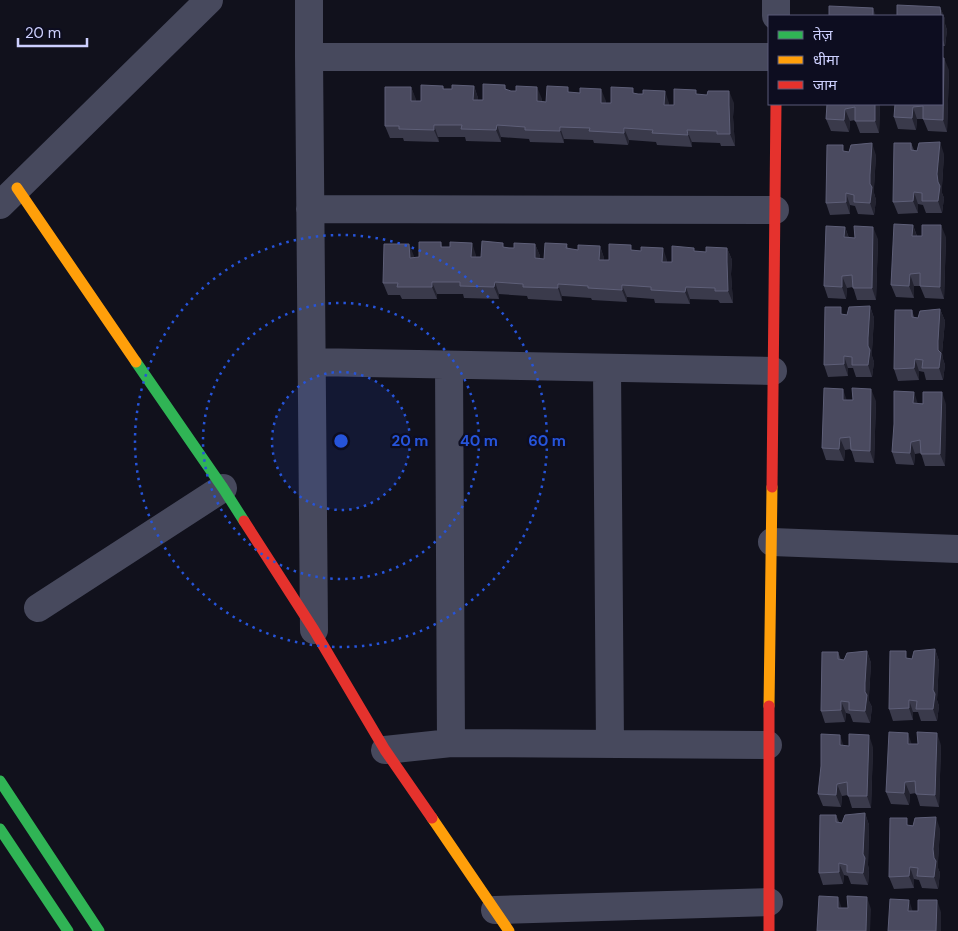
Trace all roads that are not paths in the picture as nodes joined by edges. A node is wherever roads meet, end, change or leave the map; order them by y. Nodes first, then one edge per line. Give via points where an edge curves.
1 (210, 0) edge
2 (309, 0) edge
3 (776, 0) edge
4 (776, 15) edge
5 (309, 56) junction
6 (768, 57) edge
7 (776, 105) edge
8 (8, 196) edge
9 (310, 209) junction
10 (774, 210) junction
11 (312, 362) junction
12 (449, 365) junction
13 (607, 368) junction
14 (774, 371) junction
15 (223, 488) junction
16 (772, 542) junction
17 (958, 548) edge
18 (38, 608) dead end
19 (314, 630) junction
20 (451, 743) junction
21 (610, 744) junction
22 (768, 746) junction
23 (385, 750) junction
24 (0, 781) edge
25 (2, 837) edge
26 (769, 902) junction
27 (502, 921) edge
28 (68, 931) edge
29 (99, 931) edge
30 (769, 931) edge

1 - 8 street
2 - 5 street
3 - 4 street
5 - 6 street
5 - 9 street
7 - 10 street
8 - 15 street
9 - 10 street
9 - 11 street
10 - 14 street
11 - 12 street
11 - 19 street
12 - 13 street
12 - 20 street
13 - 14 street
13 - 21 street
14 - 16 street
15 - 18 street
15 - 19 street
16 - 17 street
16 - 22 street
19 - 23 street
20 - 21 street
20 - 23 street
21 - 22 street
22 - 26 street
23 - 27 street
24 - 29 street
25 - 28 street
26 - 27 street
26 - 30 street

